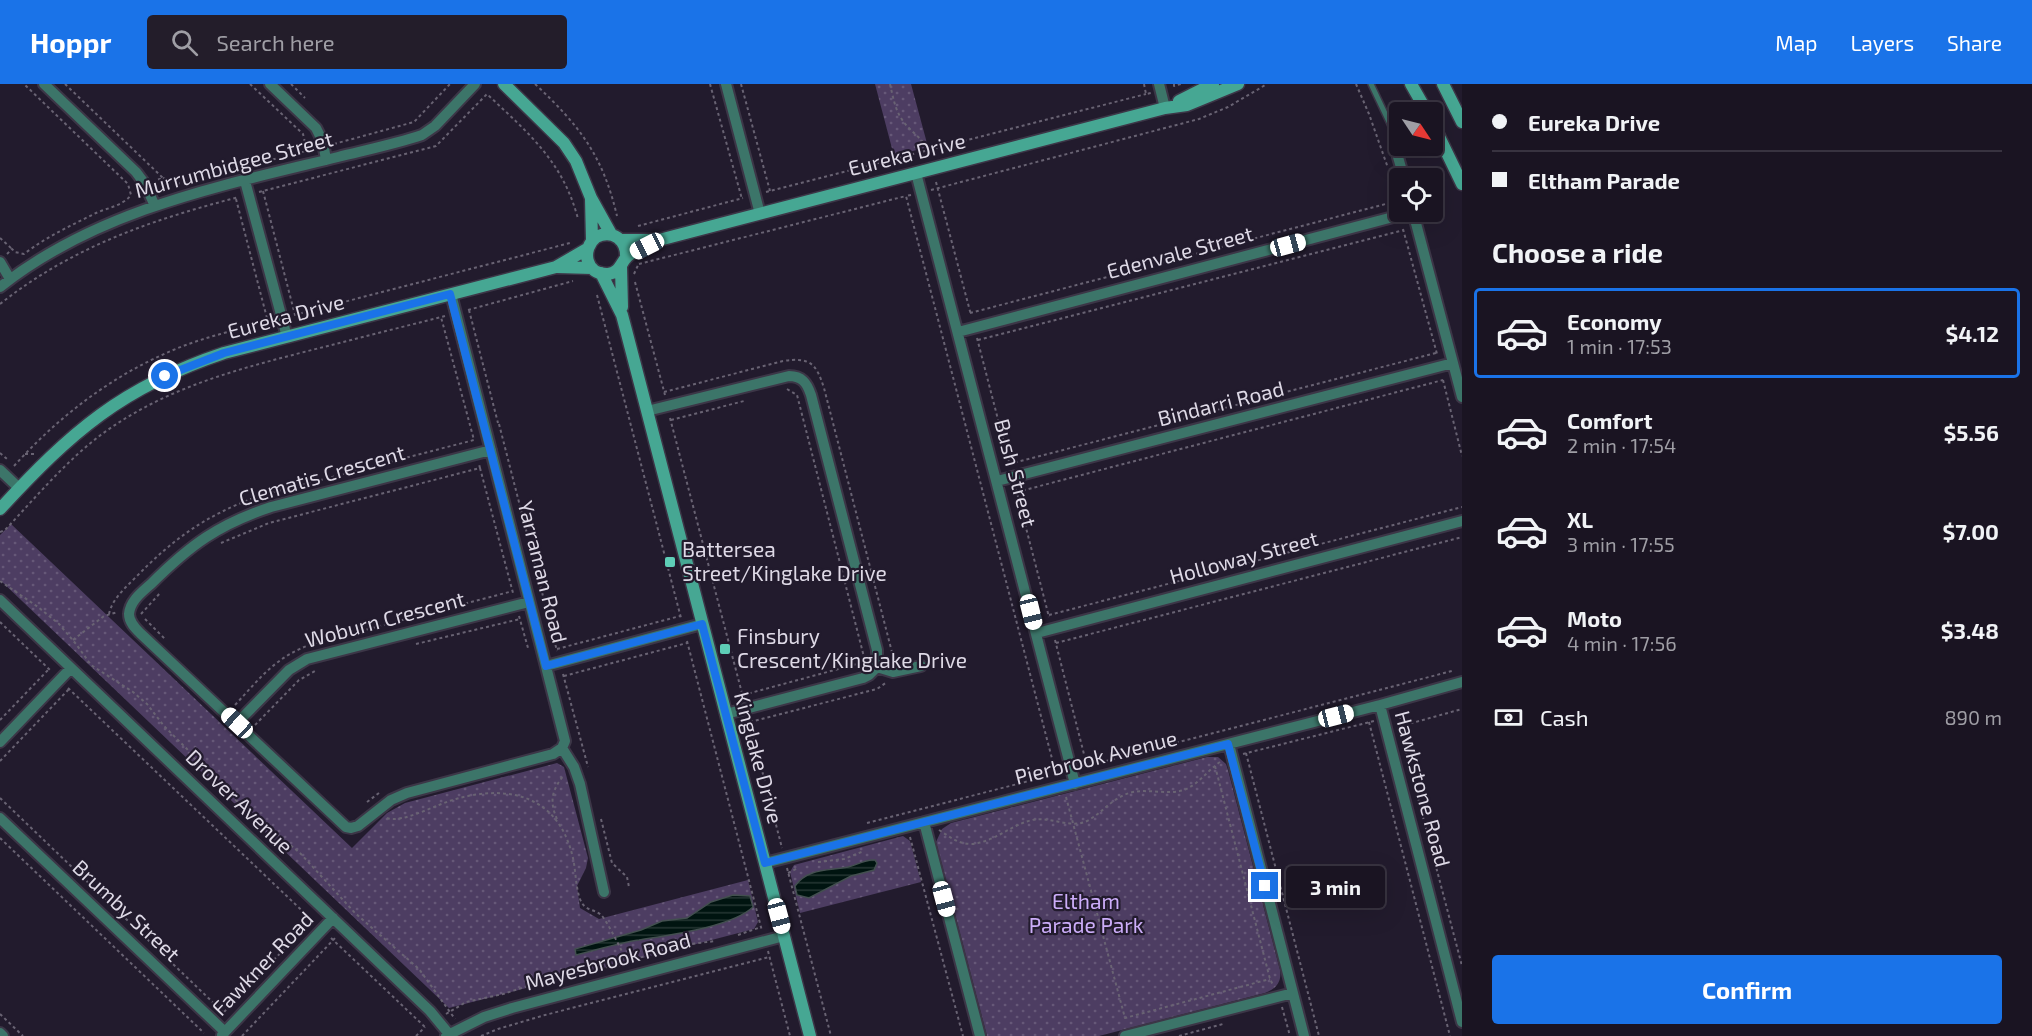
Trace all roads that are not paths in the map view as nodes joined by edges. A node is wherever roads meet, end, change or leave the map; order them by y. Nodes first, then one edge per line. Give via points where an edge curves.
1 (44, 84) edge
2 (270, 84) edge
3 (476, 84) edge
4 (504, 84) edge
5 (726, 84) edge
6 (1159, 84) edge
7 (1214, 84) edge
8 (1238, 84) edge
9 (1371, 84) edge
10 (1411, 84) edge
11 (1443, 84) edge
12 (1419, 102) edge
13 (1165, 108) junction
14 (1389, 122) edge
15 (1462, 122) edge
16 (1443, 145) edge
17 (326, 160) junction
18 (916, 173) junction
19 (245, 181) junction
20 (1462, 184) edge
21 (591, 198) junction
22 (155, 206) junction
23 (760, 214) junction
24 (1389, 219) edge
25 (1415, 222) edge
26 (616, 237) junction
27 (659, 240) junction
28 (589, 244) junction
29 (3, 258) edge
30 (623, 263) junction
31 (556, 267) junction
32 (597, 271) junction
33 (10, 279) junction
34 (0, 287) edge
35 (450, 294) junction
36 (622, 315) junction
37 (958, 332) junction
38 (287, 337) junction
39 (1453, 363) junction
40 (1462, 397) edge
41 (647, 411) junction
42 (491, 450) junction
43 (0, 470) edge
44 (997, 481) junction
45 (19, 488) junction
46 (0, 509) edge
47 (1462, 521) edge
48 (0, 600) edge
49 (529, 602) junction
50 (702, 624) junction
51 (1037, 633) junction
52 (546, 666) junction
53 (921, 666) dead end
54 (877, 667) junction
55 (71, 668) junction
56 (1462, 682) edge
57 (1436, 689) junction
58 (1462, 691) edge
59 (1380, 705) junction
60 (726, 714) junction
61 (241, 719) junction
62 (0, 742) edge
63 (1228, 744) junction
64 (562, 748) junction
65 (1075, 784) junction
66 (0, 818) edge
67 (926, 828) junction
68 (765, 863) junction
69 (604, 892) dead end
70 (333, 918) junction
71 (784, 936) junction
72 (1293, 993) junction
73 (1462, 1022) edge
74 (223, 1034) edge
75 (1142, 1034) edge
76 (448, 1035) edge
77 (810, 1036) edge
78 (980, 1036) edge
79 (1125, 1036) edge
80 (1304, 1036) edge

1 - 22 street via 136,172
2 - 17 street via 316,128
3 - 17 street, Murrumbidgee Street via 427,132
4 - 21 street via 564,143
5 - 23 street
6 - 13 street
7 - 13 street, Eureka Drive
8 - 13 street, Eureka Drive via 1187,105
9 - 14 lane
10 - 12 street
11 - 15 street
13 - 18 street, Eureka Drive
16 - 20 street
17 - 19 street, Murrumbidgee Street
18 - 23 street, Eureka Drive
18 - 37 street, Bush Street
19 - 22 street, Murrumbidgee Street
19 - 38 street
21 - 26 street
21 - 28 street
22 - 33 street, Murrumbidgee Street via 75,238
23 - 27 street, Eureka Drive
24 - 37 street, Edenvale Street
25 - 39 street
26 - 27 street, Eureka Drive
26 - 28 street via 601,234
26 - 30 street via 624,245
27 - 30 street, Eureka Drive
28 - 31 street, Eureka Drive
28 - 32 street via 587,259
29 - 33 street
30 - 32 street via 612,273
30 - 36 street, Kinglake Drive
31 - 32 street, Eureka Drive
31 - 35 street, Eureka Drive
32 - 36 street, Kinglake Drive
33 - 34 street, Murrumbidgee Street
35 - 38 street, Eureka Drive
35 - 42 street, Yarraman Road
36 - 41 street, Kinglake Drive
37 - 44 street, Bush Street
38 - 45 street, Eureka Drive via 198,362 131,393 76,432
39 - 40 street
39 - 44 street, Bindarri Road
41 - 50 street, Kinglake Drive
41 - 54 street via 782,377 799,377 806,383 877,650
42 - 49 street, Yarraman Road
42 - 61 street, Clematis Crescent via 244,516 210,533 178,556 140,594 129,611 133,624
43 - 45 street
44 - 51 street, Bush Street
45 - 46 street, Eureka Drive
47 - 51 street, Holloway Street
48 - 55 street, Drover Avenue
49 - 52 street, Yarraman Road
49 - 61 street, Woburn Crescent via 307,659 289,670
50 - 52 street
50 - 60 street, Kinglake Drive
51 - 65 street, Bush Street
52 - 64 street, Yarraman Road via 565,741
53 - 54 street via 893,672
54 - 60 street via 863,678
55 - 62 street
55 - 70 street, Drover Avenue
56 - 57 street, Pierbrook Avenue
57 - 58 street, Pierbrook Avenue
57 - 59 street, Pierbrook Avenue
59 - 63 street, Pierbrook Avenue
59 - 73 street, Hawkstone Road
60 - 68 street, Kinglake Drive
61 - 64 street, Clematis Crescent via 341,824 351,828 406,793 544,757
63 - 65 street, Pierbrook Avenue
63 - 72 street
64 - 69 street, Yarraman Road via 580,783
65 - 67 street, Pierbrook Avenue
66 - 74 street, Brumby Street via 215,1022
67 - 68 street, Pierbrook Avenue
67 - 78 street
68 - 71 street, Kinglake Drive
70 - 74 street, Fawkner Road
70 - 76 street, Drover Avenue via 438,1019
71 - 76 street, Mayesbrook Road via 512,1008
71 - 77 street, Kinglake Drive
72 - 75 street
72 - 80 street
75 - 79 street

